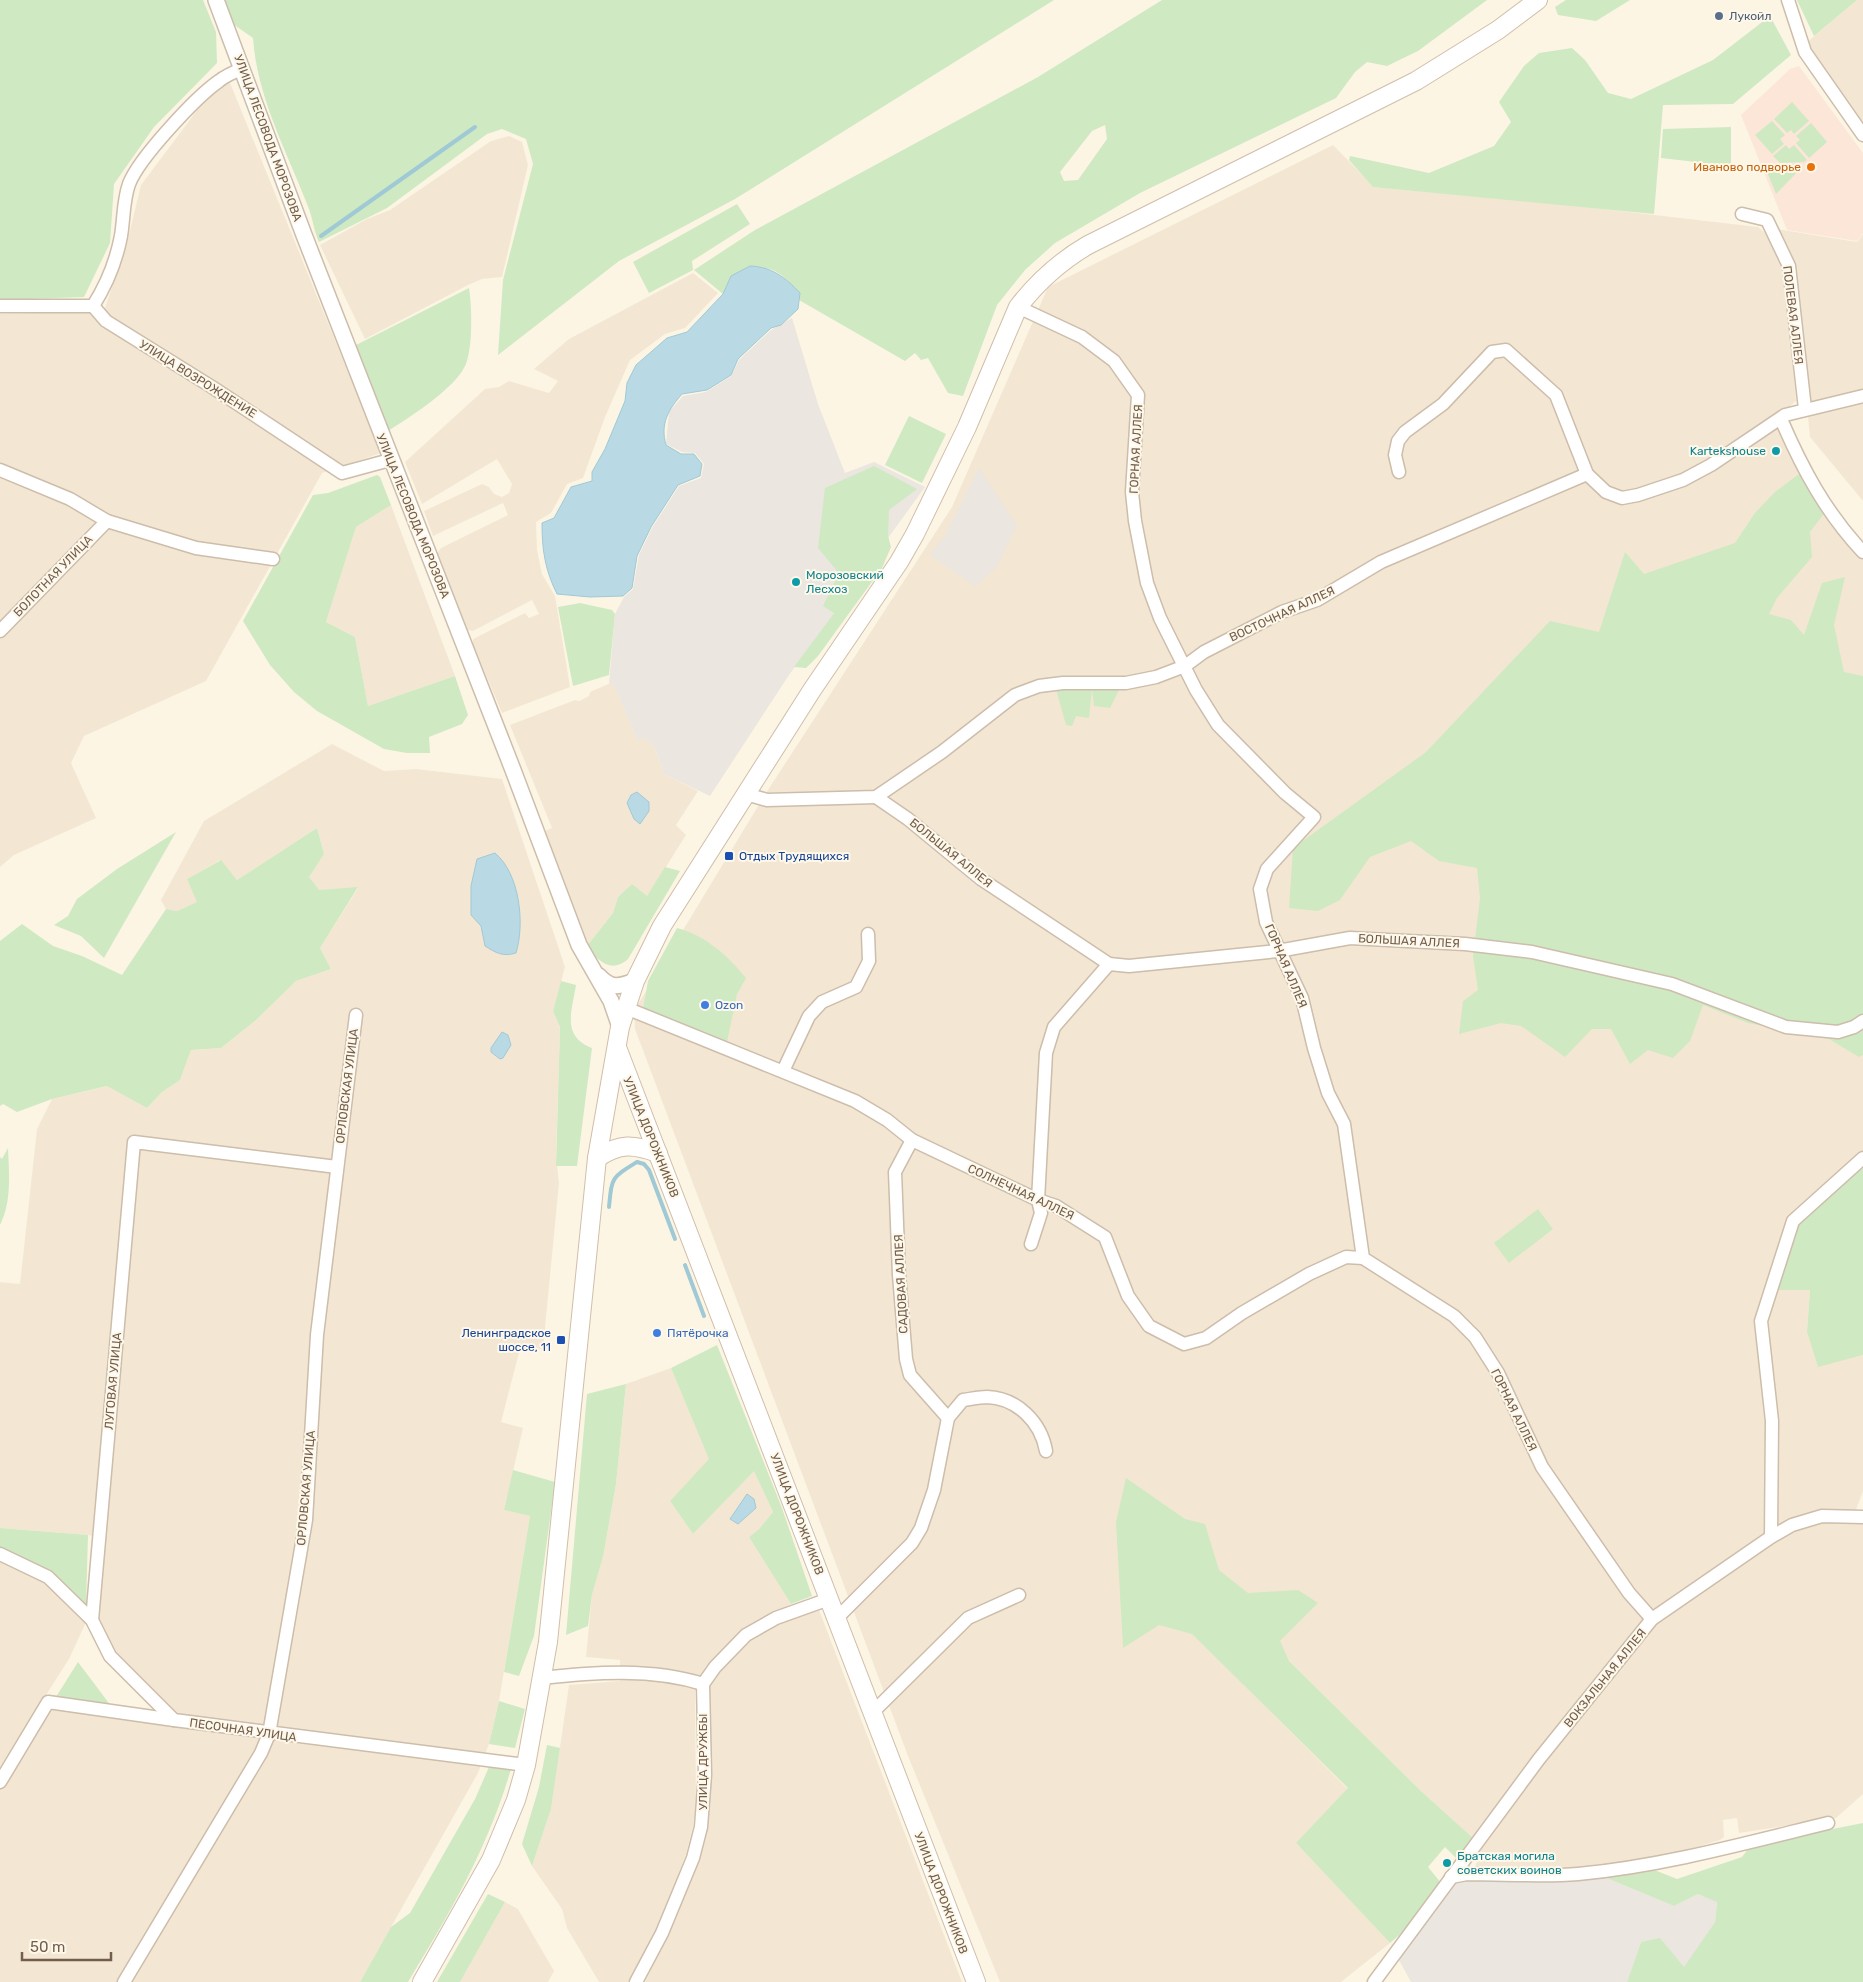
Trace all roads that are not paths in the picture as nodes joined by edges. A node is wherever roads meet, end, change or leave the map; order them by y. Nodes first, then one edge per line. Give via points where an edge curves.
1 (216, 0) edge
2 (1538, 0) edge
3 (1788, 0) edge
4 (242, 68) junction
5 (1863, 135) edge
6 (1742, 214) dead end
7 (0, 306) edge
8 (93, 306) junction
9 (1018, 307) junction
10 (1863, 396) edge
11 (1804, 409) junction
12 (1781, 419) junction
13 (390, 460) junction
14 (0, 470) edge
15 (1399, 472) dead end
16 (1587, 474) junction
17 (107, 521) junction
18 (1863, 552) edge
19 (273, 559) dead end
20 (0, 631) edge
21 (1185, 666) junction
22 (746, 794) junction
23 (876, 797) junction
24 (868, 934) dead end
25 (1278, 951) junction
26 (1110, 964) junction
27 (596, 972) junction
28 (635, 981) junction
29 (626, 1008) junction
30 (356, 1015) dead end
31 (1863, 1021) edge
32 (620, 1027) junction
33 (617, 1047) junction
34 (783, 1072) junction
35 (912, 1140) junction
36 (658, 1153) junction
37 (597, 1158) junction
38 (1863, 1158) edge
39 (336, 1167) junction
40 (1038, 1200) junction
41 (1031, 1244) dead end
42 (1363, 1258) junction
43 (948, 1418) junction
44 (1046, 1451) dead end
45 (1863, 1517) edge
46 (1771, 1537) junction
47 (0, 1554) edge
48 (1019, 1595) dead end
49 (829, 1599) junction
50 (836, 1619) junction
51 (92, 1620) junction
52 (1652, 1620) junction
53 (542, 1678) junction
54 (703, 1684) junction
55 (872, 1713) junction
56 (174, 1720) junction
57 (269, 1734) junction
58 (526, 1765) junction
59 (0, 1782) edge
60 (1828, 1823) dead end
61 (1451, 1877) junction
62 (124, 1982) edge
63 (422, 1982) edge
64 (636, 1982) edge
65 (976, 1982) edge
66 (1374, 1982) edge

1 - 4 street, УЛИЦА ЛЕСОВОДА МОРОЗОВА
2 - 9 main road via 1498,30 1416,81 1088,245 1040,280
3 - 5 street via 1805,52
4 - 8 street via 220,80 204,94 144,157 130,182 115,262
4 - 13 street, УЛИЦА ЛЕСОВОДА МОРОЗОВА
6 - 11 street, ПОЛЕВАЯ АЛЛЕЯ via 1767,220 1789,266
7 - 8 street
8 - 13 street, УЛИЦА ВОЗРОЖДЕНИЕ via 106,321 342,473
9 - 21 street, ГОРНАЯ АЛЛЕЯ via 1082,337 1114,361 1138,396 1132,492 1140,549 1160,618
9 - 22 main road via 967,427 915,534
10 - 11 street
11 - 12 street
12 - 16 street via 1711,466 1683,480 1638,495 1622,498 1606,492
12 - 18 street via 1800,464 1840,528
13 - 27 street, УЛИЦА ЛЕСОВОДА МОРОЗОВА via 495,722 579,945
14 - 17 street via 70,499
15 - 16 street via 1395,455 1398,441 1405,432 1443,404 1492,352 1506,350 1556,395
16 - 21 street, ВОСТОЧНАЯ АЛЛЕЯ via 1381,562 1316,600 1282,612 1204,652
17 - 19 street via 196,548
17 - 20 street, БОЛОТНАЯ УЛИЦА
21 - 23 street, ВОСТОЧНАЯ АЛЛЕЯ via 1156,677 1126,683 1055,684 1016,695
21 - 25 street, ГОРНАЯ АЛЛЕЯ via 1218,725 1285,793 1314,817 1268,869 1260,889 1266,922
22 - 23 street via 767,800
22 - 28 main road via 662,926
23 - 26 street, БОЛЬШАЯ АЛЛЕЯ via 908,819 981,880
24 - 34 street via 869,961 856,986 822,1002 809,1016
25 - 26 street, БОЛЬШАЯ АЛЛЕЯ via 1129,966
25 - 31 street, БОЛЬШАЯ АЛЛЕЯ via 1350,938 1465,944 1532,952 1672,984 1786,1027 1838,1032
25 - 42 street, ГОРНАЯ АЛЛЕЯ via 1302,998 1328,1093 1344,1124
26 - 40 street via 1054,1027 1046,1053
27 - 28 street via 607,984 619,987
27 - 32 street, УЛИЦА ЛЕСОВОДА МОРОЗОВА via 616,1011
28 - 29 main road
29 - 32 main road
29 - 34 street, СОЛНЕЧНАЯ АЛЛЕЯ
30 - 39 street, ОРЛОВСКАЯ УЛИЦА
32 - 33 main road
33 - 36 main road, УЛИЦА ДОРОЖНИКОВ
33 - 37 main road
34 - 35 street, СОЛНЕЧНАЯ АЛЛЕЯ via 855,1101
35 - 40 street, СОЛНЕЧНАЯ АЛЛЕЯ
35 - 43 street, САДОВАЯ АЛЛЕЯ via 895,1172 906,1359 910,1375
36 - 37 main road via 640,1146 626,1146 611,1149
36 - 49 main road, УЛИЦА ДОРОЖНИКОВ
37 - 53 main road
38 - 46 street via 1794,1221 1761,1321 1772,1421
39 - 51 street, ЛУГОВАЯ УЛИЦА via 134,1142
39 - 57 street, ОРЛОВСКАЯ УЛИЦА via 317,1334 306,1520
40 - 41 street via 1041,1212
40 - 42 street, СОЛНЕЧНАЯ АЛЛЕЯ via 1056,1206 1106,1237 1128,1296 1149,1326 1184,1344 1206,1338 1309,1274 1346,1257
42 - 52 street, ГОРНАЯ АЛЛЕЯ via 1454,1316 1474,1337 1498,1373 1542,1467 1629,1593
43 - 44 street via 963,1400 988,1397 1013,1403 1036,1424 1043,1435
43 - 50 street via 934,1490 912,1543
45 - 46 street, ВОКЗАЛЬНАЯ АЛЛЕЯ via 1822,1516 1792,1525
46 - 52 street, ВОКЗАЛЬНАЯ АЛЛЕЯ
47 - 51 street, ПЕСОЧНАЯ УЛИЦА via 48,1577
48 - 55 street via 968,1618
49 - 50 main road, УЛИЦА ДОРОЖНИКОВ
49 - 54 street via 776,1618 746,1635
50 - 55 main road, УЛИЦА ДОРОЖНИКОВ
51 - 56 street, ПЕСОЧНАЯ УЛИЦА via 110,1656
52 - 61 street, ВОКЗАЛЬНАЯ АЛЛЕЯ via 1539,1759
53 - 54 street via 577,1674 660,1674
53 - 58 main road
54 - 64 street, УЛИЦА ДРУЖБЫ via 705,1775 701,1827 693,1858 662,1934
55 - 65 main road, УЛИЦА ДОРОЖНИКОВ
56 - 57 street, ПЕСОЧНАЯ УЛИЦА
56 - 59 street via 48,1702
57 - 58 street, ПЕСОЧНАЯ УЛИЦА
57 - 62 street, ОРЛОВСКАЯ УЛИЦА via 261,1753
58 - 63 main road via 516,1800 491,1860
60 - 61 street via 1667,1861 1614,1869 1576,1874 1467,1874
61 - 66 street, ВОКЗАЛЬНАЯ АЛЛЕЯ

